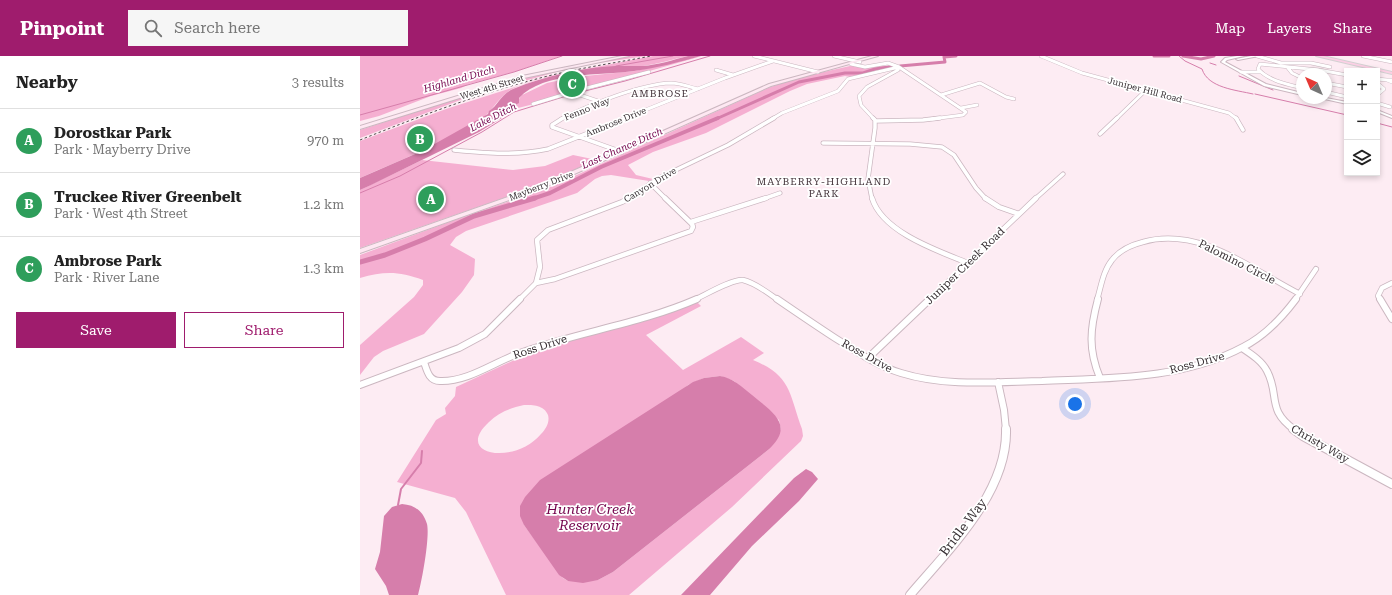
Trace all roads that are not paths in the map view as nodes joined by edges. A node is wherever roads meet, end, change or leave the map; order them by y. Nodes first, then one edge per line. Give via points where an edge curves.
1 (627, 56) edge
2 (754, 56) edge
3 (834, 56) edge
4 (876, 56) edge
5 (1041, 56) edge
6 (1242, 56) edge
7 (1257, 56) edge
8 (1318, 56) edge
9 (1324, 56) edge
10 (1363, 56) edge
11 (1378, 56) edge
12 (1372, 58) junction
13 (773, 61) junction
14 (860, 62) junction
15 (1392, 62) edge
16 (851, 64) junction
17 (899, 67) junction
18 (1232, 67) junction
19 (1330, 67) dead end
20 (1288, 68) junction
21 (716, 70) dead end
22 (649, 72) dead end
23 (818, 72) junction
24 (1241, 72) junction
25 (1261, 72) junction
26 (1392, 73) edge
27 (1344, 74) edge
28 (733, 75) junction
29 (1296, 75) edge
30 (1380, 79) edge
31 (1392, 81) edge
32 (1332, 84) edge
33 (1380, 85) edge
34 (1296, 86) edge
35 (1344, 86) edge
36 (698, 89) junction
37 (1146, 90) junction
38 (1380, 92) edge
39 (573, 93) junction
40 (1296, 93) edge
41 (1332, 93) edge
42 (941, 95) junction
43 (1344, 96) edge
44 (1014, 99) dead end
45 (1332, 100) edge
46 (601, 102) junction
47 (1344, 102) edge
48 (533, 104) dead end
49 (1380, 104) edge
50 (977, 106) dead end
51 (1391, 107) edge
52 (961, 108) junction
53 (1380, 112) edge
54 (1392, 117) edge
55 (875, 121) junction
56 (360, 128) edge
57 (1243, 130) dead end
58 (1100, 134) dead end
59 (578, 137) junction
60 (823, 143) dead end
61 (872, 144) junction
62 (454, 150) dead end
63 (622, 152) junction
64 (1063, 174) dead end
65 (650, 183) junction
66 (780, 192) dead end
67 (1019, 214) junction
68 (690, 222) junction
69 (360, 251) edge
70 (968, 263) junction
71 (1316, 269) dead end
72 (536, 282) junction
73 (1392, 283) edge
74 (1300, 294) junction
75 (1392, 319) edge
76 (1242, 348) junction
77 (868, 358) junction
78 (424, 362) junction
79 (1100, 378) junction
80 (998, 382) junction
81 (360, 385) edge
82 (1392, 484) edge
83 (910, 595) edge

1 - 56 main road, West 4th Street via 523,77
2 - 13 street
3 - 14 street
4 - 14 main road, Mayberry Drive
5 - 37 street, Juniper Hill Road via 1074,70
6 - 18 street via 1224,60 1224,63
7 - 18 street via 1232,60
7 - 19 street via 1281,63 1311,63
8 - 26 main road
9 - 26 main road
10 - 12 street
11 - 12 street
12 - 15 street
13 - 23 street
13 - 28 street, Ambrose Drive
14 - 16 main road, Mayberry Drive
16 - 17 street via 865,67 888,63
16 - 23 main road, Mayberry Drive
17 - 42 street
17 - 55 street via 860,94 860,103
17 - 65 street, Canyon Drive via 848,79 838,91 782,113 728,145
18 - 24 street
20 - 25 street via 1260,64 1258,69
20 - 27 street
20 - 29 street
21 - 28 street
22 - 39 street
23 - 63 main road, Mayberry Drive via 770,86
24 - 25 street
24 - 40 street via 1268,86
25 - 34 street via 1277,81
28 - 36 street, Ambrose Drive
30 - 31 street
32 - 35 street
33 - 38 street via 1384,88
36 - 46 street, Fenno Way via 663,84
36 - 59 street, Ambrose Drive
37 - 57 street, Juniper Hill Road via 1229,113 1237,119
37 - 58 street
39 - 46 street
39 - 48 street
41 - 43 street
42 - 44 street via 980,83
42 - 52 street
45 - 47 street
46 - 59 street, Fenno Way via 552,125 554,129
49 - 51 street
50 - 52 street
52 - 55 street via 966,114 923,120
53 - 54 street
55 - 61 street
59 - 62 street, Ambrose Drive via 554,147 523,153 498,154
59 - 63 street, Fenno Way
60 - 61 street
61 - 67 street via 926,144 946,148 983,198
61 - 70 street via 869,186 872,198 880,210 893,225 908,236
63 - 69 main road, Mayberry Drive via 541,187
64 - 67 street, Juniper Creek Road
65 - 68 street
65 - 72 street, Canyon Drive via 617,204 559,225 541,235 537,243 540,267
66 - 68 street
67 - 70 street, Juniper Creek Road
68 - 72 street via 693,230 680,236 550,280
70 - 77 street, Juniper Creek Road
71 - 74 street, Ross Drive
72 - 78 street via 480,337
73 - 75 street via 1382,288 1378,296
74 - 76 street, Ross Drive via 1277,324
74 - 79 street, Palomino Circle via 1197,241 1165,236 1135,244 1111,259 1103,277 1089,341 1093,362
76 - 79 street, Ross Drive via 1212,360 1175,370 1140,376
76 - 82 street, Christy Way via 1266,369 1271,380 1275,407 1285,423 1303,436
77 - 78 street, Ross Drive via 753,284 742,280 682,304 518,354 457,379 435,380 428,374
77 - 80 street, Ross Drive via 901,373 927,379
78 - 81 street
79 - 80 street, Ross Drive
80 - 83 street, Bridle Way via 1006,424 1004,452 998,476 976,513

